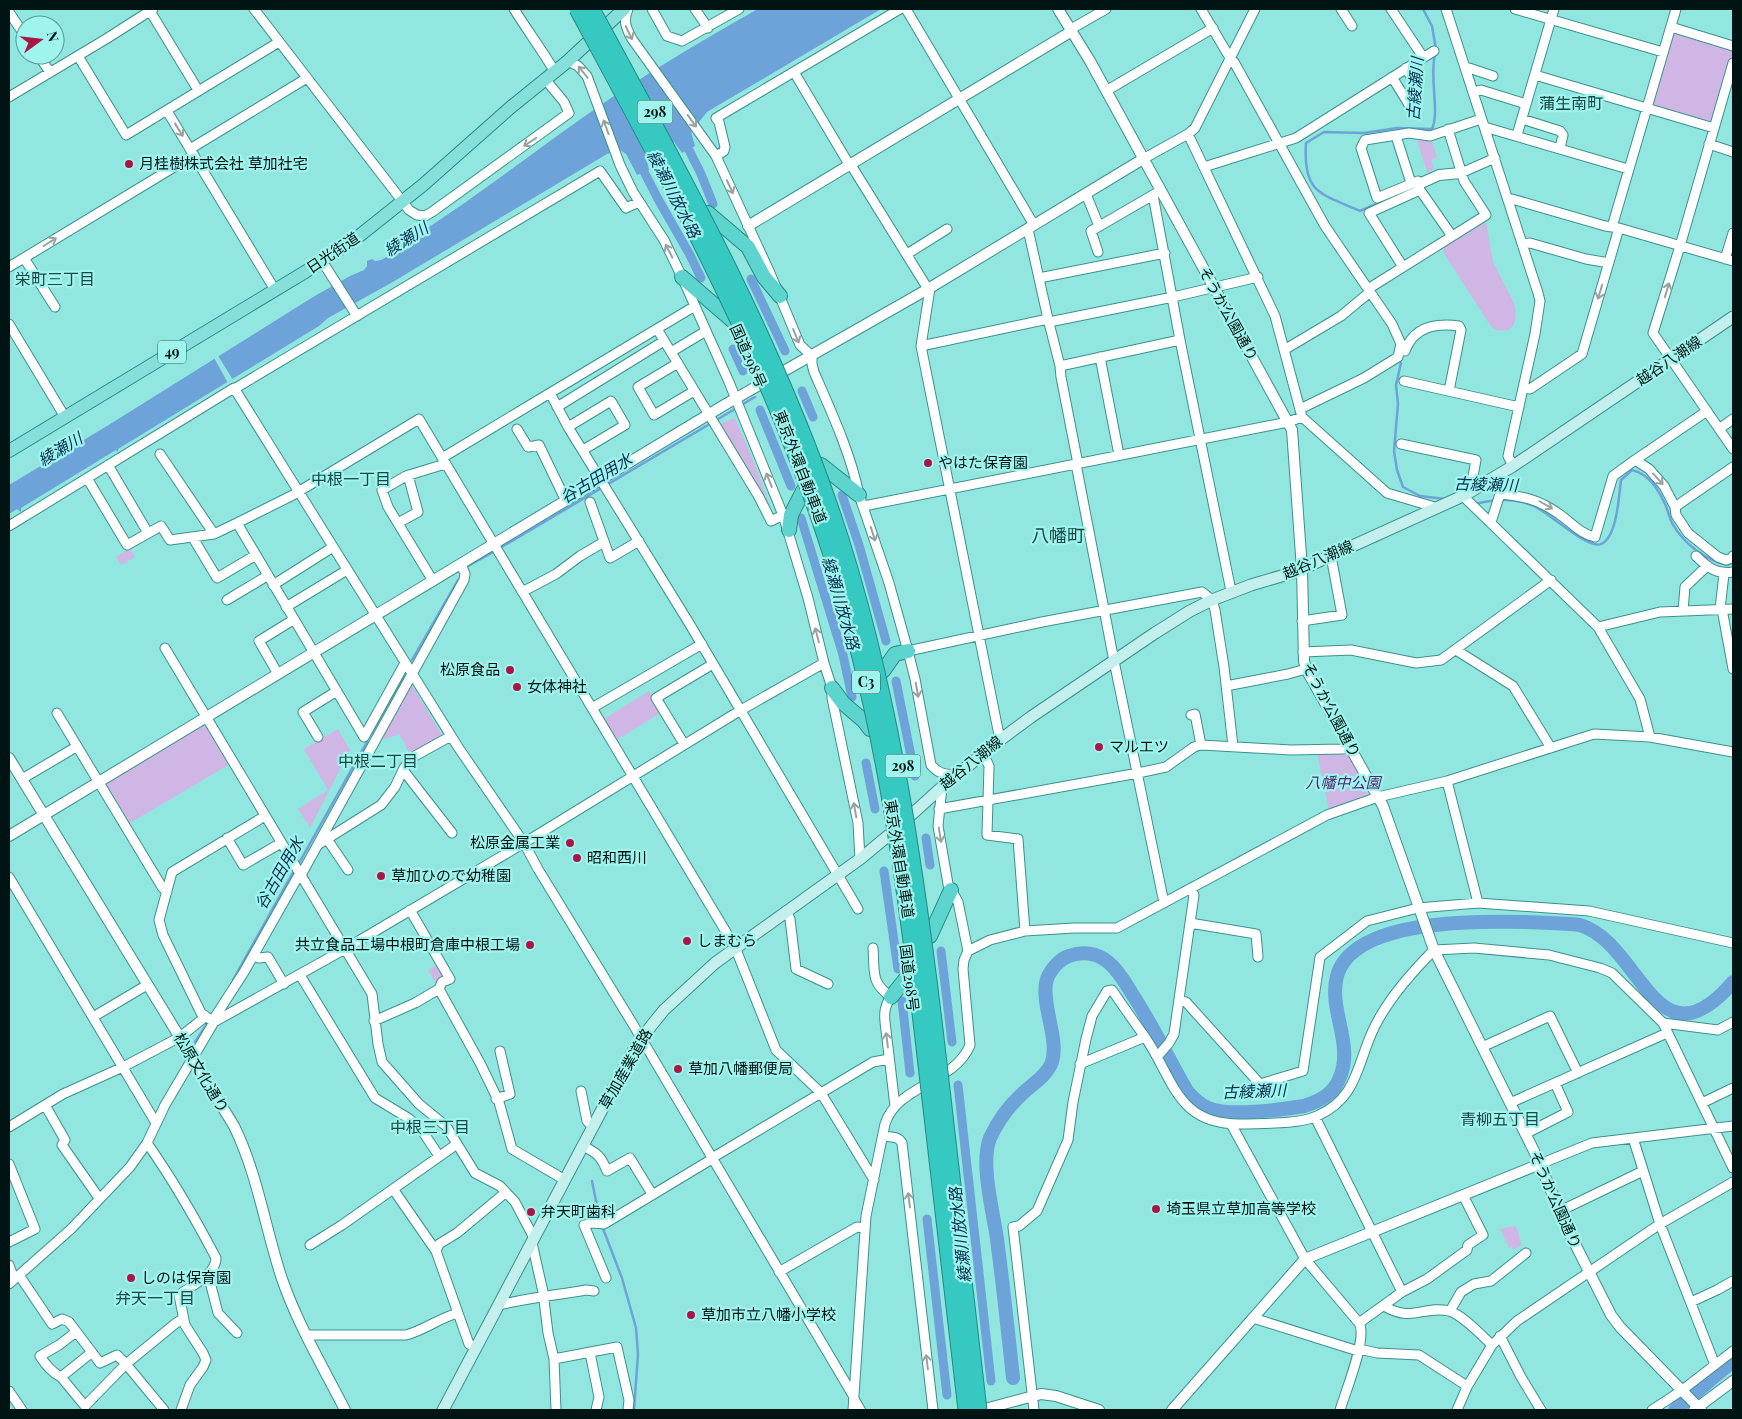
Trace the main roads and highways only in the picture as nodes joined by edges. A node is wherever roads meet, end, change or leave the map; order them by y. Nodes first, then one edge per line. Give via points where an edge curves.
1 (570, 9) edge
2 (577, 9) edge
3 (592, 9) edge
4 (600, 9) edge
5 (624, 9) edge
6 (608, 24) junction
7 (589, 43) junction
8 (708, 213) junction
9 (682, 277) road end
10 (780, 296) road end
11 (1733, 317) edge
12 (732, 322) junction
13 (9, 451) edge
14 (821, 465) junction
15 (803, 491) junction
16 (861, 501) road end
17 (789, 530) road end
18 (908, 651) road end
19 (883, 671) junction
20 (832, 688) road end
21 (870, 729) junction
22 (912, 814) junction
23 (889, 835) junction
24 (951, 890) road end
25 (930, 936) junction
26 (909, 975) junction
27 (891, 997) road end
28 (443, 1410) edge
29 (959, 1410) edge
30 (966, 1410) edge
31 (983, 1410) edge

1 - 7 highway, 国道298号 / 298
2 - 30 highway, 東京外環自動車道 / C3, bridge via 690,220 760,366 820,520 848,612 875,722 905,891
3 - 31 highway, 東京外環自動車道 / C3, bridge via 750,313 827,499 863,615 887,716 914,867
4 - 6 highway, 国道298号 / 298
5 - 6 main road, 日光街道 / 49
6 - 7 main road, 日光街道 / 49
6 - 8 highway, 国道298号 / 298
7 - 12 highway, 国道298号 / 298 via 683,220
7 - 13 main road, 日光街道 / 49 via 359,236 322,262
8 - 10 highway via 748,247 764,277
8 - 14 highway, 国道298号 / 298 via 784,372
9 - 12 highway
11 - 22 main road, 越谷八潮線 via 1468,494 1302,569 1231,591 1190,611 1030,717
12 - 15 highway, 国道298号 / 298
14 - 16 highway
14 - 19 highway, 国道298号 / 298 via 860,583
15 - 17 highway via 791,515
15 - 21 highway, 国道298号 / 298 via 848,636
18 - 19 highway via 895,654
19 - 22 highway, 国道298号 / 298
20 - 21 highway
21 - 23 highway, 国道298号 / 298
22 - 23 main road, 草加産業道路
22 - 25 highway, 国道298号 / 298
23 - 26 highway, 国道298号 / 298
23 - 28 main road, 草加産業道路 via 735,947 676,999 641,1038
24 - 25 highway
25 - 31 highway, 国道298号 / 298
26 - 27 highway
26 - 29 highway, 国道298号 / 298

